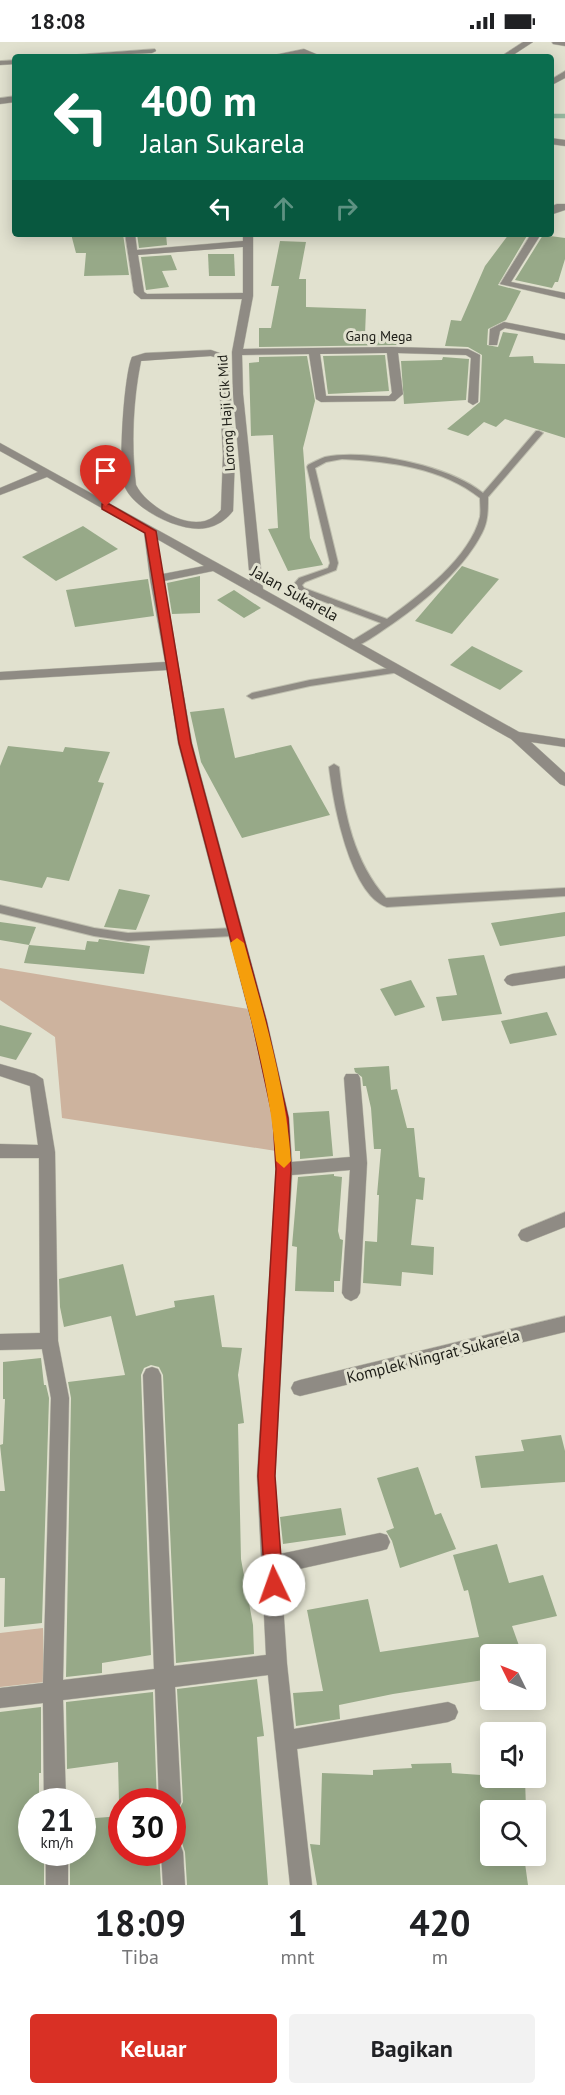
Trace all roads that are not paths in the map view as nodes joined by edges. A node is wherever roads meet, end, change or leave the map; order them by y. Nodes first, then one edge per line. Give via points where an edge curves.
1 (143, 42) edge
2 (529, 42) edge
3 (556, 42) edge
4 (565, 44) edge
5 (154, 54) edge
6 (286, 54) edge
7 (312, 54) edge
8 (509, 54) edge
9 (130, 237) edge
10 (534, 237) edge
11 (248, 239) edge
12 (132, 253) junction
13 (565, 283) edge
14 (248, 296) junction
15 (561, 296) edge
16 (565, 337) edge
17 (493, 343) dead end
18 (392, 350) junction
19 (314, 351) junction
20 (237, 352) junction
21 (473, 402) dead end
22 (538, 433) dead end
23 (0, 446) edge
24 (46, 473) junction
25 (0, 492) edge
26 (484, 497) junction
27 (147, 505) junction
28 (125, 518) junction
29 (150, 531) junction
30 (214, 567) junction
31 (156, 579) junction
32 (257, 590) junction
33 (388, 623) junction
34 (353, 644) junction
35 (171, 666) junction
36 (397, 670) junction
37 (0, 676) edge
38 (252, 696) dead end
39 (516, 736) junction
40 (565, 743) edge
41 (334, 767) dead end
42 (565, 781) edge
43 (565, 892) edge
44 (0, 909) edge
45 (234, 932) junction
46 (565, 972) edge
47 (512, 980) dead end
48 (0, 1070) edge
49 (352, 1078) dead end
50 (0, 1151) edge
51 (47, 1152) junction
52 (358, 1163) junction
53 (284, 1169) junction
54 (565, 1219) edge
55 (527, 1235) dead end
56 (351, 1293) dead end
57 (565, 1324) edge
58 (49, 1341) junction
59 (0, 1342) edge
60 (152, 1375) dead end
61 (300, 1388) dead end
62 (380, 1542) dead end
63 (273, 1565) junction
64 (277, 1664) junction
65 (164, 1679) junction
66 (53, 1692) junction
67 (0, 1698) edge
68 (448, 1712) dead end
69 (286, 1741) junction
70 (56, 1788) edge
71 (169, 1788) edge
72 (57, 1866) edge
73 (173, 1866) edge
74 (57, 1885) edge
75 (174, 1885) edge
76 (302, 1885) edge

1 - 5 street
2 - 8 street
3 - 4 street
6 - 7 street
9 - 12 street
10 - 15 street via 505,284
11 - 12 street
11 - 14 street, Lorong Haji Cik Mid
12 - 14 street via 139,293 145,297
13 - 15 street
14 - 20 street, Lorong Haji Cik Mid
16 - 17 street via 504,325 495,329
18 - 19 street, Gang Mega
18 - 19 street via 398,394 391,399 320,398
18 - 21 street, Gang Mega via 474,355
19 - 20 street, Gang Mega
20 - 32 street, Lorong Haji Cik Mid
22 - 26 lane
23 - 24 street, Jalan Sukarela
24 - 25 street
24 - 28 street, Jalan Sukarela
26 - 33 lane via 484,517 469,546 448,573
26 - 33 lane via 467,484 442,474 383,461 328,458 311,467 334,563 332,570 297,585 301,590
27 - 27 street via 133,492 129,477 134,361 144,356 219,354 223,356 226,396 227,511 214,522 201,526 177,520
27 - 28 street
28 - 29 street, Jalan Sukarela
29 - 30 street, Jalan Sukarela
29 - 31 street
30 - 31 street
30 - 32 street, Jalan Sukarela
31 - 35 street
32 - 34 street, Jalan Sukarela
33 - 34 lane
34 - 36 street, Jalan Sukarela
35 - 37 street
35 - 45 street via 185,743
36 - 38 lane
36 - 39 street, Jalan Sukarela
39 - 40 street
39 - 42 street, Jalan Sukarela
41 - 43 lane via 345,826 357,859 382,901 445,901
44 - 45 lane via 128,937
45 - 53 street via 281,1118
46 - 47 street
48 - 51 street via 37,1083
49 - 52 street
50 - 51 street
51 - 58 street
52 - 53 street
52 - 56 street
53 - 63 street via 266,1476
54 - 55 street
57 - 61 street, Komplek Ningrat Sukarela
58 - 59 street
58 - 66 street via 60,1398
60 - 65 street
62 - 63 street
63 - 64 street
64 - 65 street
64 - 69 street
65 - 66 street
65 - 71 street
66 - 67 street
66 - 70 street
68 - 69 street
69 - 76 street
72 - 74 street
73 - 75 street

